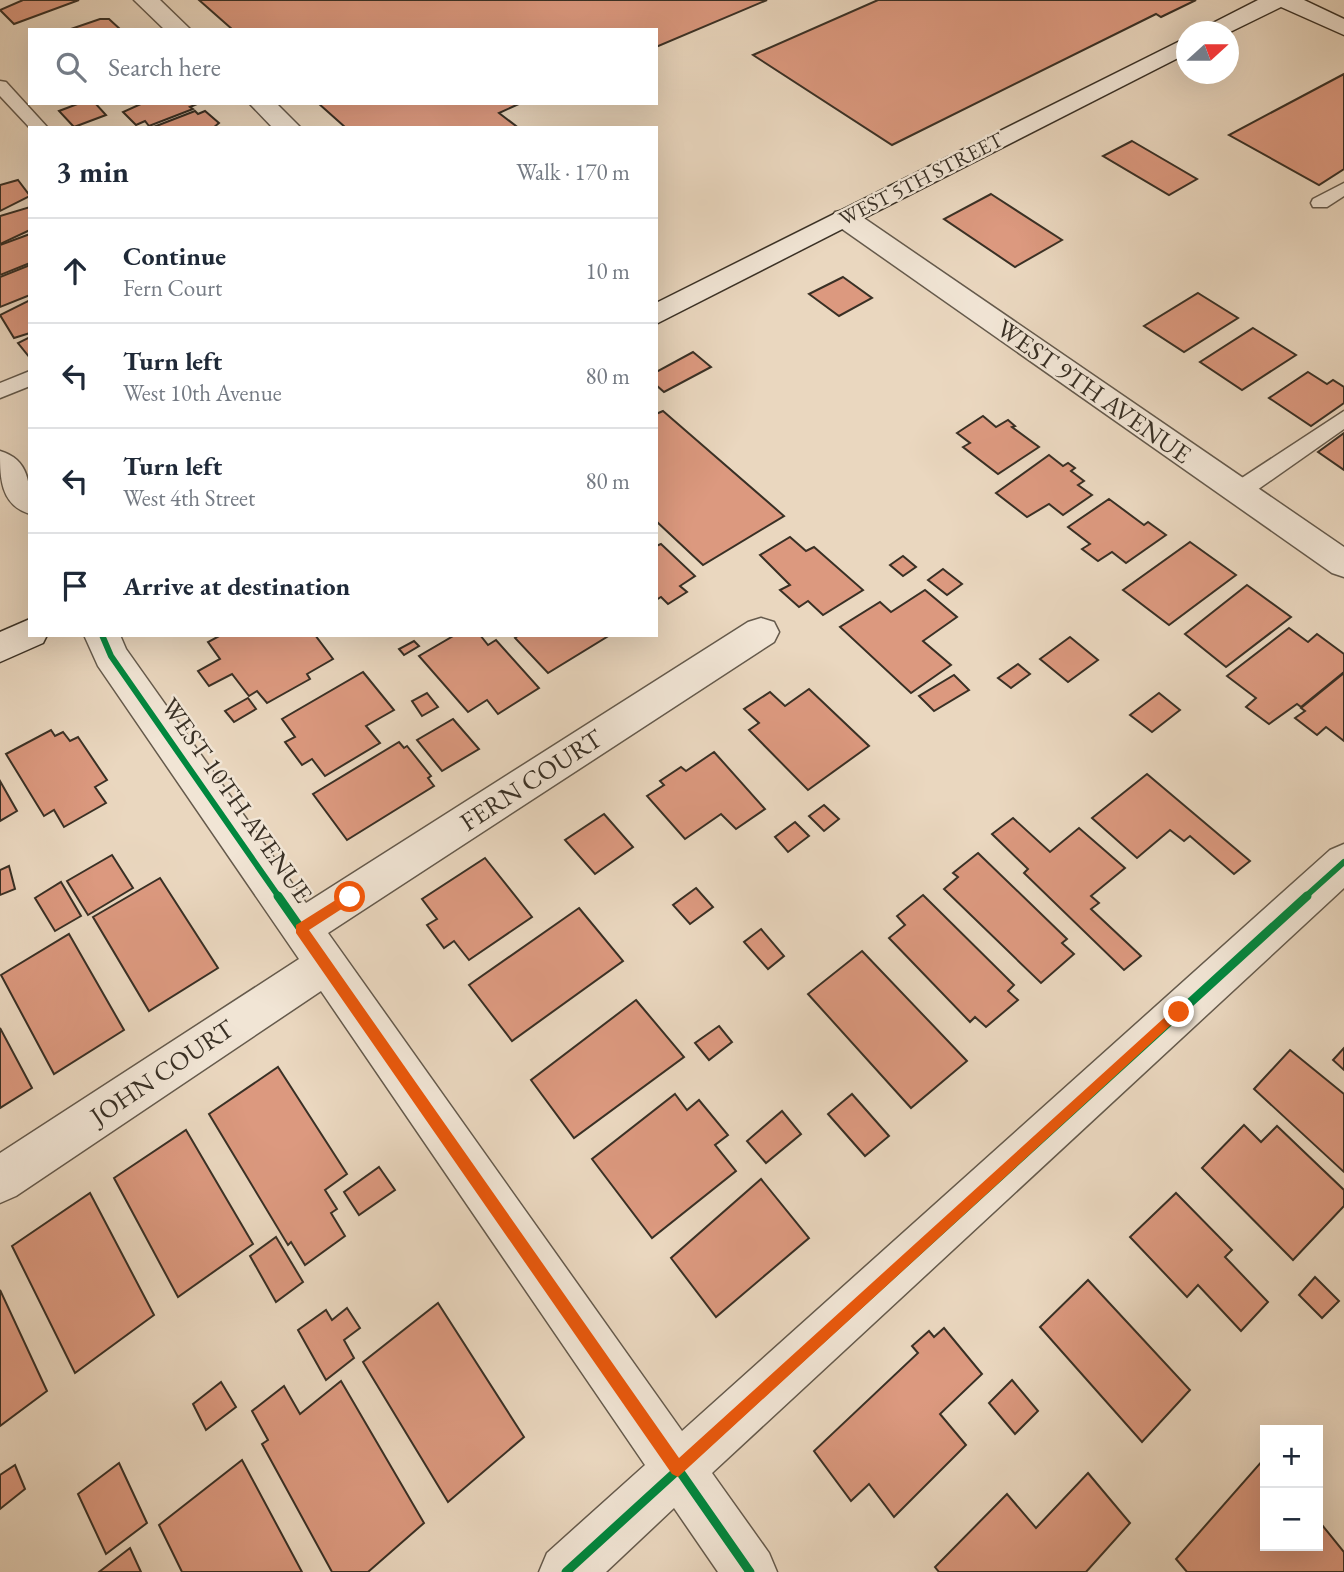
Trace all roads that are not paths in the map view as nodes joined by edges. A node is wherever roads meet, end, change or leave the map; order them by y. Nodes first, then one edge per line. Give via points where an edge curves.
1 (146, 0) edge
2 (1276, 0) edge
3 (1285, 0) edge
4 (1235, 21) edge
5 (177, 28) edge
6 (1344, 28) edge
7 (1176, 50) edge
8 (0, 86) edge
9 (263, 105) edge
10 (37, 126) edge
11 (286, 126) edge
12 (1344, 188) edge
13 (1320, 203) dead end
14 (845, 218) junction
15 (658, 314) edge
16 (28, 379) edge
17 (0, 391) edge
18 (1344, 418) edge
19 (0, 462) edge
20 (1239, 491) junction
21 (28, 499) edge
22 (1344, 564) edge
23 (761, 632) dead end
24 (28, 634) edge
25 (103, 637) edge
26 (0, 648) edge
27 (1344, 862) edge
28 (300, 929) junction
29 (325, 965) junction
30 (0, 1180) edge
31 (678, 1469) junction
32 (566, 1572) edge
33 (750, 1572) edge

1 - 5 street
2 - 4 street
3 - 6 street
7 - 14 street, WEST 5TH STREET
8 - 10 lane
9 - 11 street
12 - 13 lane
14 - 15 street, WEST 5TH STREET
14 - 20 street, WEST 9TH AVENUE
16 - 17 lane
18 - 20 lane
19 - 21 street
20 - 22 street, WEST 9TH AVENUE
23 - 28 street, FERN COURT
24 - 26 street
25 - 28 street, WEST 10TH AVENUE via 111,656
27 - 31 street
28 - 29 street, WEST 10TH AVENUE
29 - 30 street, JOHN COURT
29 - 31 street, WEST 10TH AVENUE
31 - 32 street
31 - 33 street, WEST 10TH AVENUE

